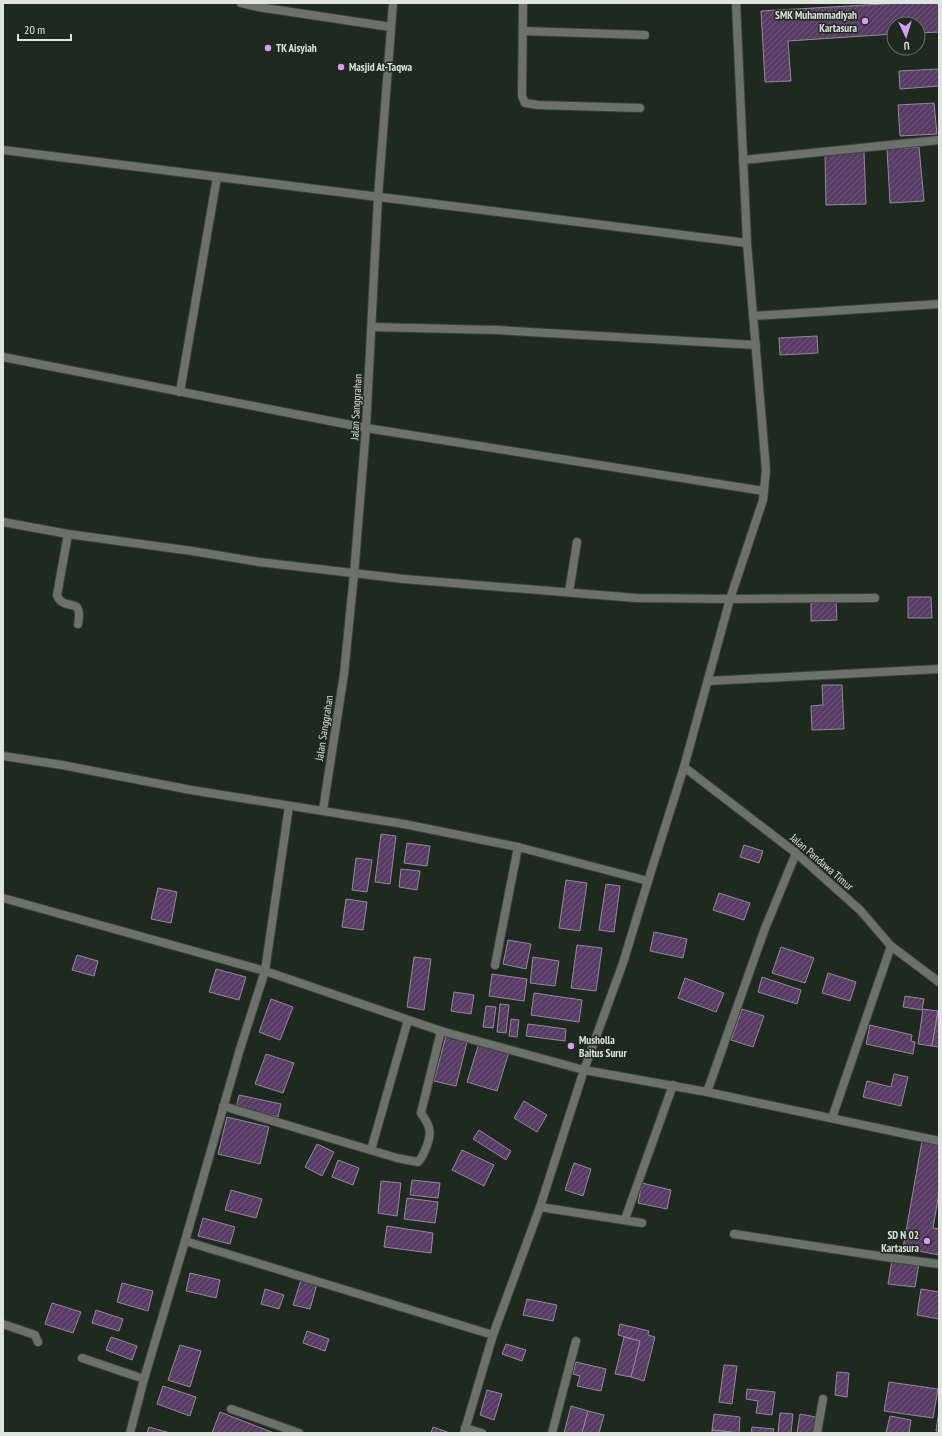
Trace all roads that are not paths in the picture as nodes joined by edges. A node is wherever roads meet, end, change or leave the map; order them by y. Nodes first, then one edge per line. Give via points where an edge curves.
1 (241, 3) edge
2 (393, 3) edge
3 (523, 3) edge
4 (736, 3) edge
5 (391, 28) junction
6 (523, 31) junction
7 (645, 35) dead end
8 (640, 108) dead end
9 (939, 140) edge
10 (3, 150) edge
11 (743, 160) junction
12 (217, 176) junction
13 (378, 197) junction
14 (747, 243) junction
15 (939, 304) edge
16 (753, 316) junction
17 (372, 327) junction
18 (756, 345) junction
19 (3, 357) edge
20 (180, 392) junction
21 (366, 428) junction
22 (764, 491) junction
23 (3, 522) edge
24 (68, 534) junction
25 (577, 542) dead end
26 (354, 574) junction
27 (569, 592) junction
28 (875, 598) dead end
29 (730, 599) junction
30 (78, 624) dead end
31 (939, 669) edge
32 (708, 681) junction
33 (3, 756) edge
34 (684, 767) junction
35 (290, 806) junction
36 (322, 810) junction
37 (518, 847) junction
38 (796, 853) junction
39 (648, 881) junction
40 (3, 898) edge
41 (891, 946) junction
42 (494, 964) dead end
43 (265, 971) junction
44 (939, 982) edge
45 (408, 1020) junction
46 (441, 1031) junction
47 (584, 1070) junction
48 (673, 1085) junction
49 (707, 1092) junction
50 (223, 1106) junction
51 (832, 1118) junction
52 (939, 1141) edge
53 (371, 1150) junction
54 (540, 1207) junction
55 (625, 1219) junction
56 (642, 1223) dead end
57 (734, 1234) dead end
58 (185, 1241) junction
59 (939, 1264) edge
60 (3, 1324) edge
61 (493, 1335) junction
62 (576, 1341) dead end
63 (38, 1342) dead end
64 (82, 1358) dead end
65 (144, 1379) junction
66 (823, 1399) dead end
67 (231, 1409) dead end
68 (464, 1431) edge
69 (130, 1433) edge
70 (299, 1433) edge
71 (482, 1433) edge
72 (552, 1433) edge
73 (817, 1433) edge

1 - 5 street
2 - 5 street, Jalan Sanggrahan
3 - 6 street
4 - 11 street
5 - 13 street, Jalan Sanggrahan
6 - 7 street
6 - 8 street via 522,96 525,103
9 - 11 street
10 - 12 street
11 - 14 street
12 - 13 street
12 - 20 street
13 - 14 street
13 - 17 street, Jalan Sanggrahan
14 - 16 street
15 - 16 street
16 - 18 street
17 - 18 street via 496,330
17 - 21 street, Jalan Sanggrahan
18 - 22 street via 766,470
19 - 20 street
20 - 21 street
21 - 22 street
21 - 26 street, Jalan Sanggrahan
22 - 29 street
23 - 24 street
24 - 26 street
24 - 30 street via 58,595 62,602 79,609
25 - 27 street
26 - 27 street
26 - 36 street, Jalan Sanggrahan via 344,674
27 - 29 street via 636,598
28 - 29 street
29 - 32 street
31 - 32 street
32 - 34 street
33 - 35 street
34 - 38 street, Jalan Pandawa Timur
34 - 39 street
35 - 36 street
35 - 43 street
36 - 37 street
37 - 39 street
37 - 42 street
38 - 41 street, Jalan Pandawa Timur via 860,910
38 - 49 street via 764,931
39 - 47 street
40 - 43 street
41 - 44 street, Jalan Pandawa Timur
41 - 51 street
43 - 45 street
43 - 50 street
45 - 46 street
45 - 53 street
46 - 47 street
46 - 53 street via 420,1114 431,1132 421,1158 418,1162 413,1162
47 - 48 street
47 - 54 street
48 - 49 street
48 - 55 street
49 - 51 street
50 - 53 street
50 - 58 street
51 - 52 street
54 - 55 street
54 - 61 street
55 - 56 street
57 - 59 street
58 - 61 street
58 - 65 street
60 - 63 street via 35,1334
61 - 68 street
62 - 72 street
64 - 65 street
65 - 69 street
66 - 73 street
67 - 70 street
68 - 71 street

